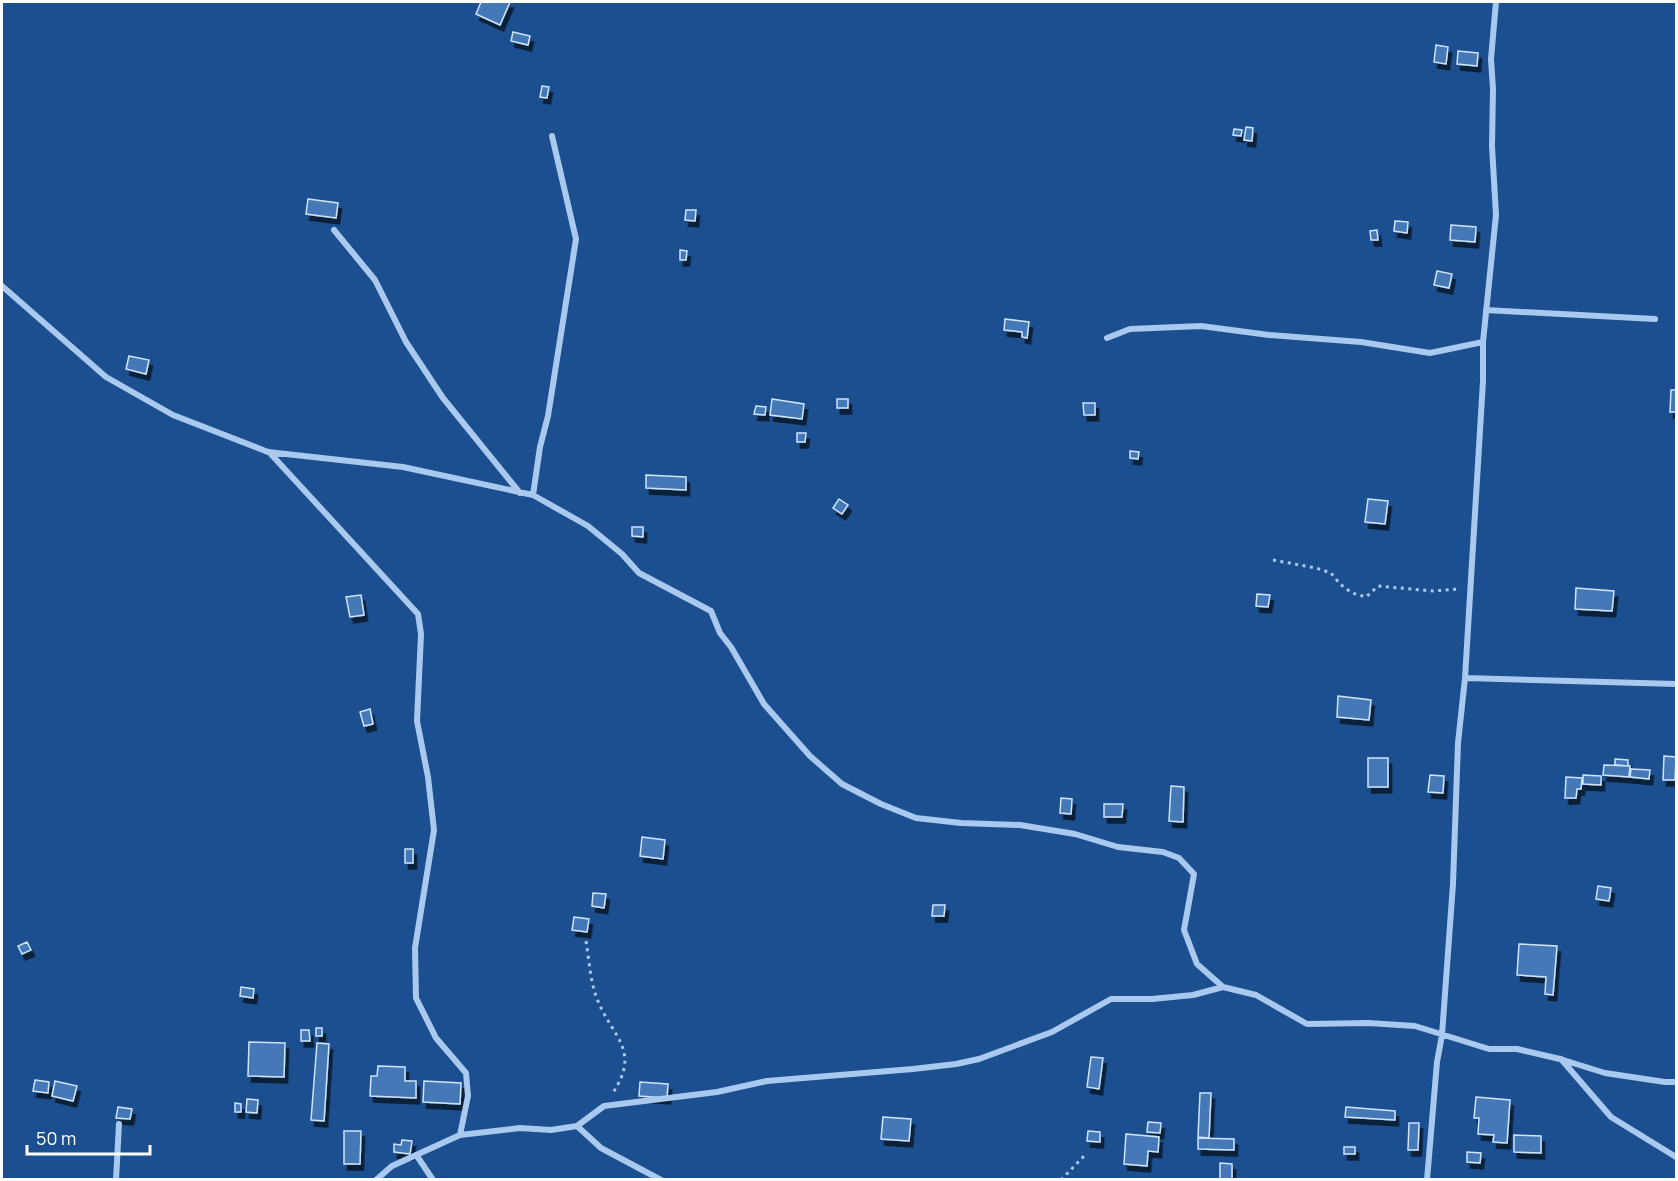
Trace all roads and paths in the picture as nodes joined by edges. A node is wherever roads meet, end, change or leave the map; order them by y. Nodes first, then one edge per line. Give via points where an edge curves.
1 (1496, 2) edge
2 (552, 136) dead end
3 (334, 230) dead end
4 (2, 286) edge
5 (1486, 309) junction
6 (1655, 319) dead end
7 (1107, 338) dead end
8 (1483, 342) junction
9 (268, 452) junction
10 (520, 493) junction
11 (533, 495) junction
12 (1273, 560) dead end
13 (1470, 588) junction
14 (1465, 678) junction
15 (1677, 684) edge
16 (586, 941) dead end
17 (1223, 987) junction
18 (1442, 1035) junction
19 (1560, 1059) junction
20 (1677, 1082) edge
21 (604, 1106) junction
22 (119, 1124) dead end
23 (577, 1126) junction
24 (460, 1135) junction
25 (417, 1156) junction
26 (1084, 1156) dead end
27 (1677, 1157) edge
28 (116, 1179) edge
29 (376, 1179) edge
30 (433, 1179) edge
31 (660, 1179) edge
32 (1061, 1179) edge
33 (1427, 1179) edge

1 - 5 street via 1491,59 1496,215
2 - 11 street via 576,239
3 - 10 street via 375,280 406,342 443,398
4 - 9 street via 106,377 173,416
5 - 6 street
5 - 8 street
7 - 8 street via 1130,329 1201,326 1430,353
8 - 13 street
9 - 10 street via 403,467
9 - 24 street via 418,614 421,634 417,721 434,830 414,948 416,998 436,1038 466,1073 468,1096
10 - 11 street
11 - 17 street via 588,526 639,573 711,611 720,633 764,704 810,756 842,784 916,818 1020,825 1179,858 1194,874 1184,930 1197,964
12 - 13 path via 1331,573 1352,593 1366,597 1378,586 1432,591
13 - 14 street
14 - 15 street
14 - 18 street
16 - 21 path via 597,997 619,1036 626,1059 621,1081
17 - 18 street via 1256,995 1307,1024 1415,1026
17 - 21 street via 1193,995 1111,999 1052,1032 956,1064 767,1081 717,1092
18 - 19 street via 1490,1049 1517,1049
18 - 33 street
19 - 20 street via 1605,1073
19 - 27 street via 1611,1117
21 - 23 street
22 - 28 street
23 - 24 street
23 - 31 street via 602,1148
24 - 25 street
25 - 29 street
25 - 30 street
26 - 32 path

